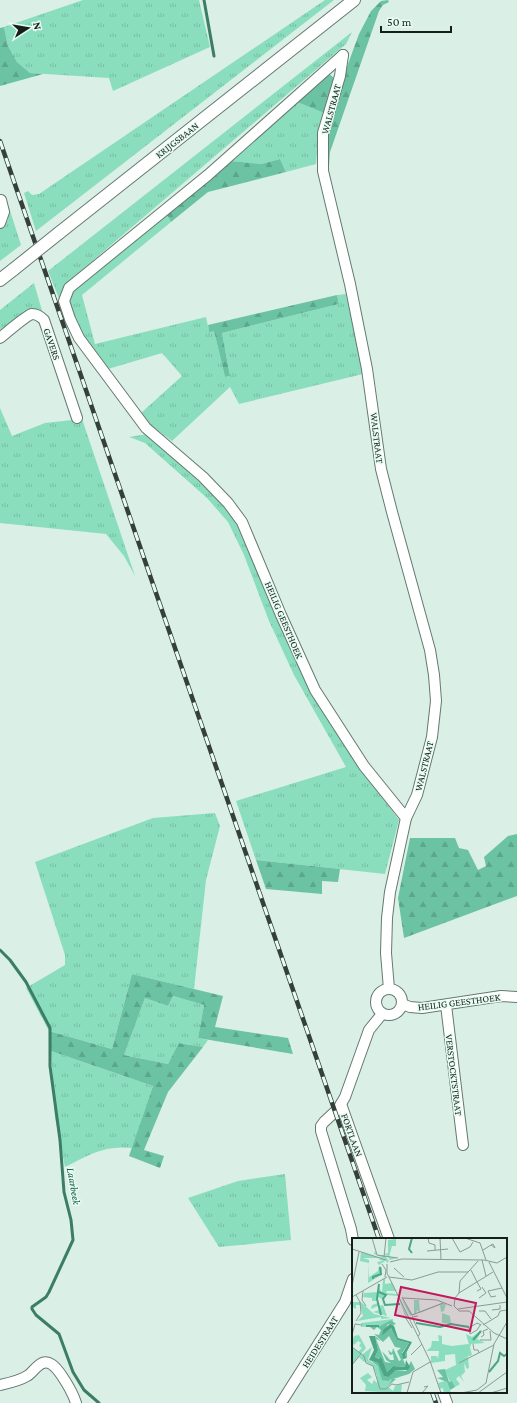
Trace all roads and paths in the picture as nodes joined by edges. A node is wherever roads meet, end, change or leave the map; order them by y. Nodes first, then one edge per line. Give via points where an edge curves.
1 (354, 0) edge
2 (1, 200) edge
3 (0, 223) edge
4 (0, 280) edge
5 (69, 288) joint
6 (0, 338) edge
7 (77, 418) dead end
8 (406, 818) junction
9 (388, 989) junction
10 (517, 997) edge
11 (402, 1004) junction
12 (446, 1005) junction
13 (382, 1014) junction
14 (341, 1104) junction
15 (463, 1145) dead end
16 (353, 1238) edge
17 (389, 1238) edge
18 (352, 1282) edge
19 (0, 1385) edge
20 (443, 1393) edge
21 (76, 1403) edge
22 (282, 1403) edge
23 (447, 1403) edge

1 - 4 main road, KRIJGSBAAN, bridge
2 - 3 street via 4,212
5 - 8 street, HEILIG GEESTHOEK via 64,301 79,338 146,428 203,476 242,522 315,690 364,766
5 - 8 street, WALSTRAAT via 208,175 343,55 340,76 323,133 323,171 367,369 381,469 430,650 434,675 436,701 432,737 417,795
6 - 7 street, GAVERS via 30,315 37,315 44,320
8 - 9 street via 387,918
9 - 11 street via 397,992
9 - 13 street via 379,994 376,1001 377,1008
10 - 12 street, HEILIG GEESTHOEK via 501,996
11 - 12 street, HEILIG GEESTHOEK via 422,1008
11 - 13 street via 396,1013
12 - 15 street, VERSTOCKTSTRAAT
13 - 14 street, FORTLAAN via 369,1030
14 - 16 street via 321,1126 321,1131
14 - 17 street, FORTLAAN
18 - 22 street, HEIDESTRAAT via 345,1302
19 - 21 street via 28,1376 38,1365 48,1362 57,1368
20 - 23 street

